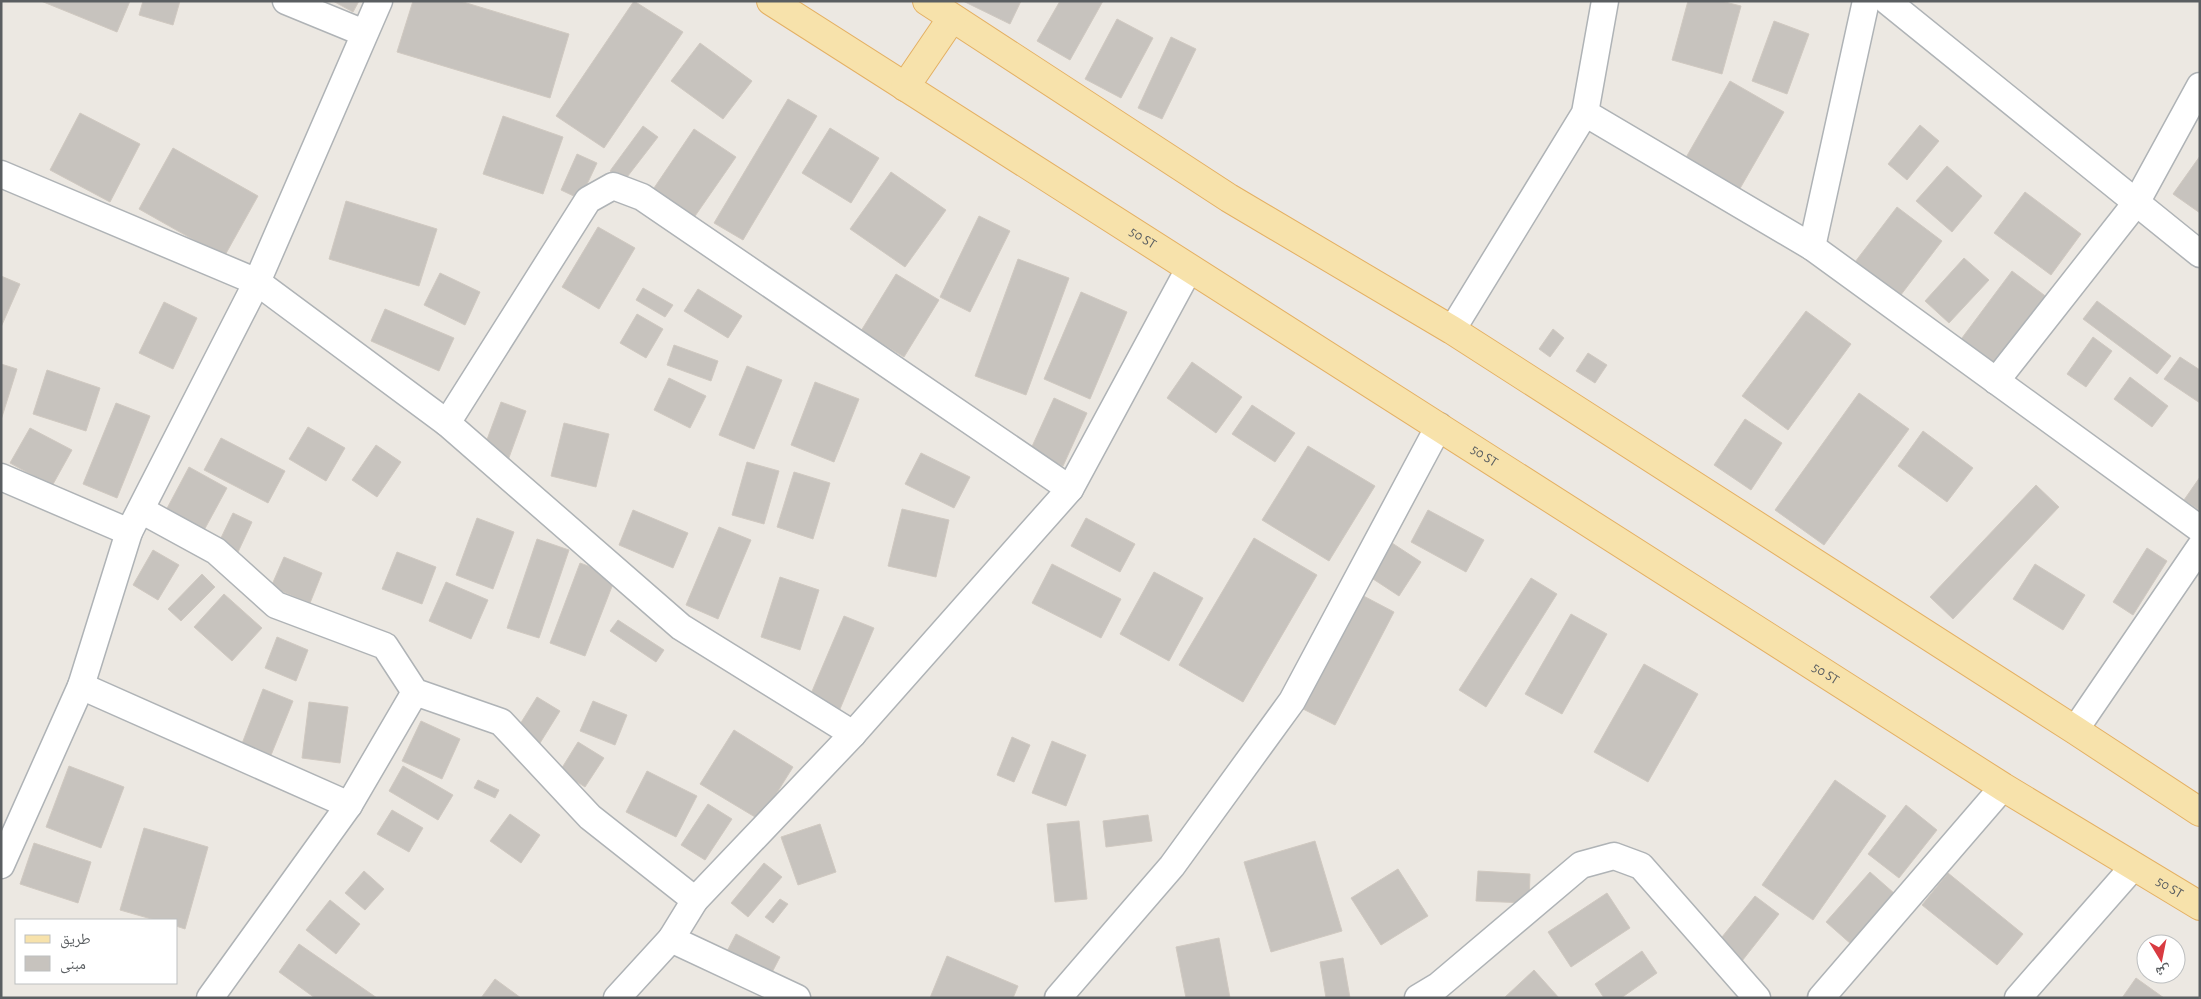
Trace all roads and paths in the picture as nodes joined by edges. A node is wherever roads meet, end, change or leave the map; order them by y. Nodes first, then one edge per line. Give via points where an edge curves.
1 (286, 1) edge
2 (379, 1) edge
3 (771, 1) edge
4 (927, 1) edge
5 (1606, 1) edge
6 (1866, 1) edge
7 (1887, 1) edge
8 (952, 18) junction
9 (364, 33) junction
10 (2200, 86) edge
11 (905, 87) junction
12 (1585, 113) junction
13 (1, 174) edge
14 (2136, 203) junction
15 (1812, 247) junction
16 (2200, 254) edge
17 (1189, 269) junction
18 (257, 282) junction
19 (1452, 330) junction
20 (1996, 381) junction
21 (447, 424) junction
22 (1439, 426) junction
23 (1, 477) edge
24 (1070, 489) junction
25 (135, 521) junction
26 (2200, 529) edge
27 (2200, 547) edge
28 (81, 686) junction
29 (415, 692) junction
30 (2075, 730) junction
31 (853, 734) junction
32 (2003, 787) junction
33 (349, 805) junction
34 (2200, 812) edge
35 (8, 827) edge
36 (1, 865) edge
37 (2134, 866) junction
38 (696, 900) junction
39 (2200, 906) edge
40 (671, 939) junction
41 (1434, 994) edge
42 (210, 998) edge
43 (617, 998) edge
44 (797, 998) edge
45 (1058, 998) edge
46 (1757, 998) edge
47 (1821, 998) edge
48 (2018, 998) edge

1 - 9 street
2 - 9 street
3 - 11 main road, 50 ST
4 - 8 main road
5 - 12 street
6 - 15 street
7 - 14 street
8 - 11 main road
8 - 19 main road via 1228,198
9 - 18 street
10 - 14 street
11 - 17 main road, 50 ST
12 - 15 street
12 - 19 street
13 - 18 street
14 - 16 street
14 - 20 street
15 - 20 street
17 - 22 main road, 50 ST
17 - 24 street
18 - 21 street
18 - 25 street
19 - 30 main road
20 - 26 street
21 - 24 street via 588,200 613,186 642,197
21 - 31 street via 681,627
22 - 32 main road, 50 ST
22 - 45 street via 1292,701 1172,866
23 - 25 street
24 - 31 street
25 - 28 street
25 - 29 street via 216,551 276,605 385,646
27 - 30 street
28 - 33 street
28 - 35 street
29 - 33 street
29 - 38 street via 501,722 590,817
30 - 34 main road
31 - 38 street
32 - 37 main road, 50 ST
32 - 47 street
33 - 42 street
35 - 36 street
37 - 39 main road, 50 ST
37 - 48 street
38 - 40 street
40 - 43 street
40 - 44 street
41 - 46 street via 1581,865 1614,856 1641,866

